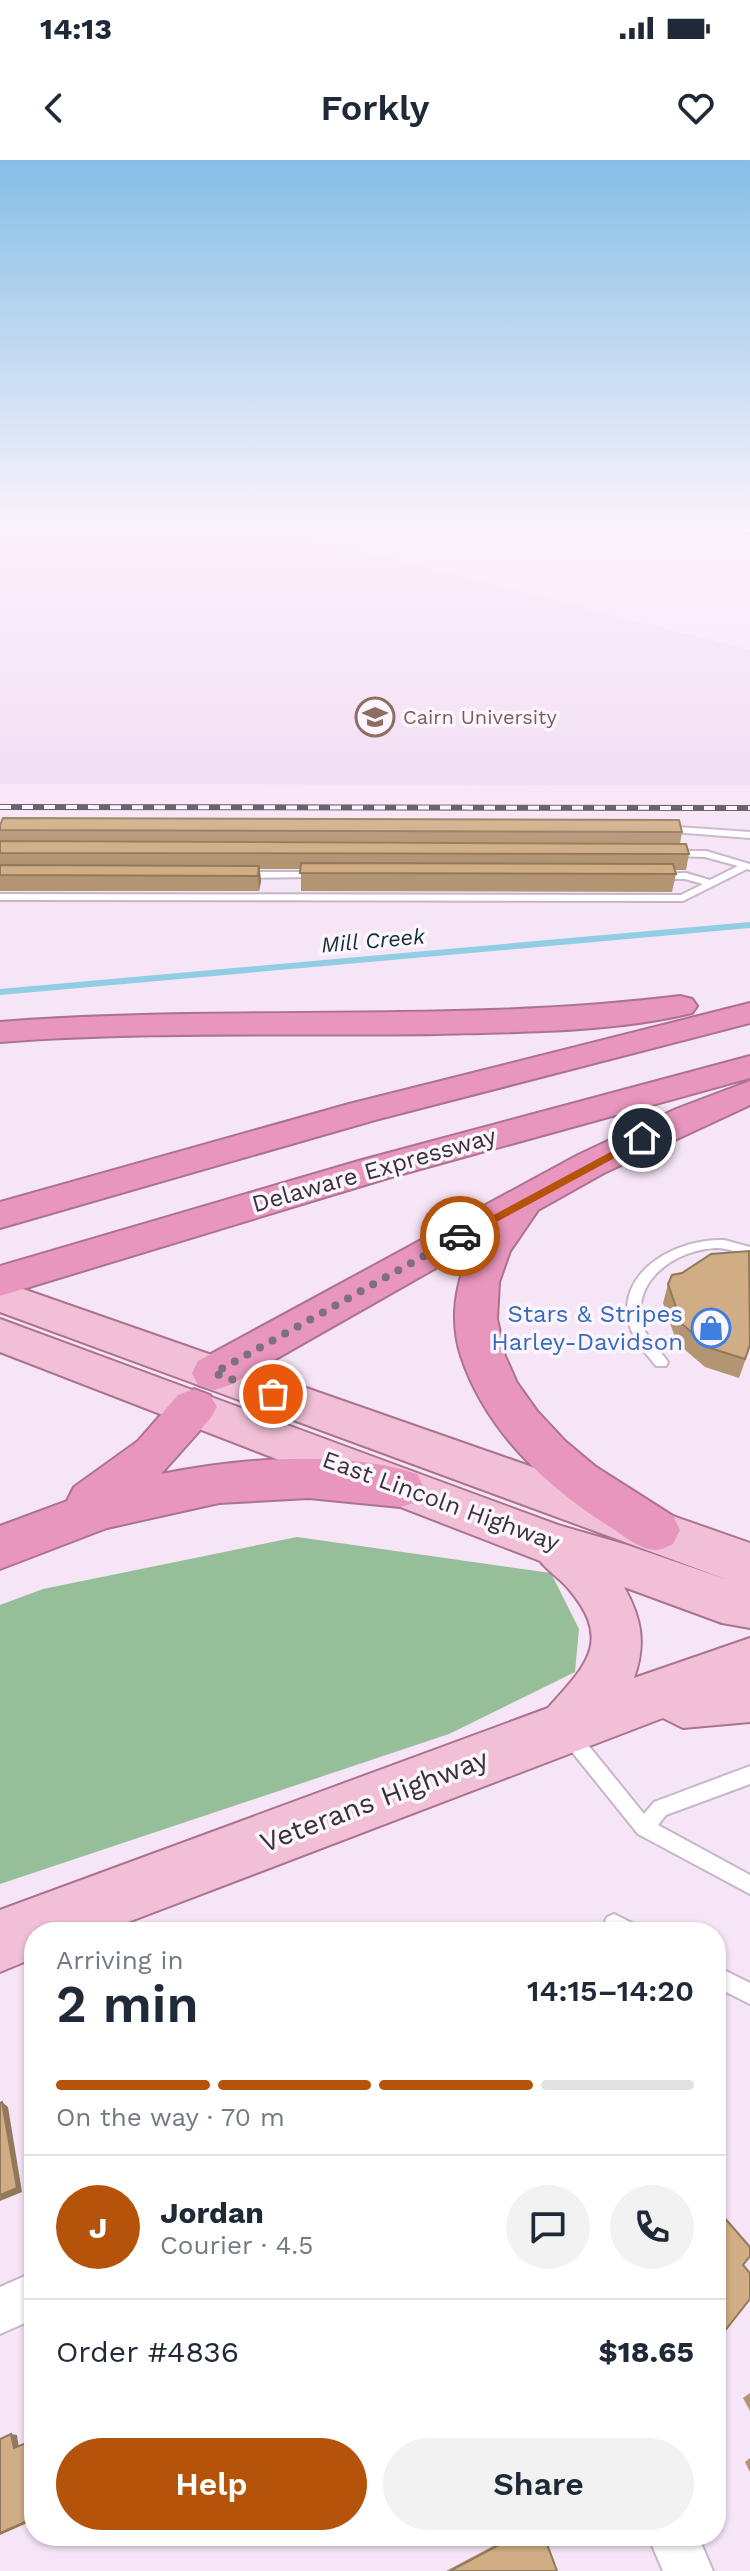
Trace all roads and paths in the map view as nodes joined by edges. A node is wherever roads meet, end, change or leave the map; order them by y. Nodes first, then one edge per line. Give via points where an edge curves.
1 (652, 829) edge
2 (750, 835) edge
3 (659, 854) edge
4 (748, 867) edge
5 (278, 870) junction
6 (232, 875) edge
7 (325, 875) edge
8 (639, 876) edge
9 (712, 884) junction
10 (278, 896) junction
11 (0, 897) edge
12 (750, 996) edge
13 (750, 1013) edge
14 (0, 1032) edge
15 (750, 1067) edge
16 (750, 1092) edge
17 (537, 1194) junction
18 (0, 1215) edge
19 (750, 1252) edge
20 (0, 1281) edge
21 (0, 1296) edge
22 (0, 1335) edge
23 (661, 1362) dead end
24 (204, 1390) junction
25 (400, 1488) junction
26 (51, 1526) junction
27 (656, 1530) junction
28 (554, 1545) junction
29 (0, 1548) edge
30 (750, 1567) edge
31 (750, 1606) edge
32 (750, 1662) edge
33 (750, 1697) edge
34 (617, 1709) junction
35 (564, 1728) junction
36 (750, 1775) edge
37 (644, 1828) junction
38 (750, 1885) edge
39 (50, 1922) edge
40 (24, 1932) edge
41 (0, 1941) edge
42 (726, 1981) edge
43 (750, 1994) edge
44 (24, 2300) edge
45 (0, 2311) edge
46 (677, 2546) edge
47 (688, 2571) edge

1 - 2 lane
3 - 4 lane via 706,854
4 - 9 lane
5 - 6 lane
5 - 7 lane
5 - 10 lane
8 - 9 lane via 686,876
9 - 10 lane via 683,898
10 - 11 lane
12 - 14 highway via 525,1021 188,1022
13 - 18 highway via 362,1112
15 - 20 highway, Delaware Expressway via 375,1169
16 - 17 highway via 642,1138
17 - 24 highway
17 - 27 highway via 499,1235 479,1273 474,1321 479,1347 505,1400 541,1446 577,1480
19 - 23 lane via 719,1244 701,1247 679,1252 649,1271 633,1309 636,1326
21 - 24 main road, East Lincoln Highway via 55,1316
22 - 24 main road, East Lincoln Highway
24 - 25 main road, East Lincoln Highway
24 - 26 highway via 172,1436 132,1473
24 - 27 main road, East Lincoln Highway
25 - 26 highway via 311,1479 248,1481 153,1495
25 - 28 main road, East Lincoln Highway
26 - 29 highway
27 - 30 main road, East Lincoln Highway
28 - 31 main road, East Lincoln Highway
28 - 35 main road via 607,1599 617,1621 614,1665 604,1687
32 - 34 main road, Veterans Highway
33 - 34 main road
34 - 35 main road, Veterans Highway
35 - 37 lane
35 - 39 main road, Veterans Highway
36 - 37 lane via 660,1808
37 - 38 lane
40 - 41 main road, Veterans Highway
42 - 43 lane
44 - 45 street
46 - 47 street

